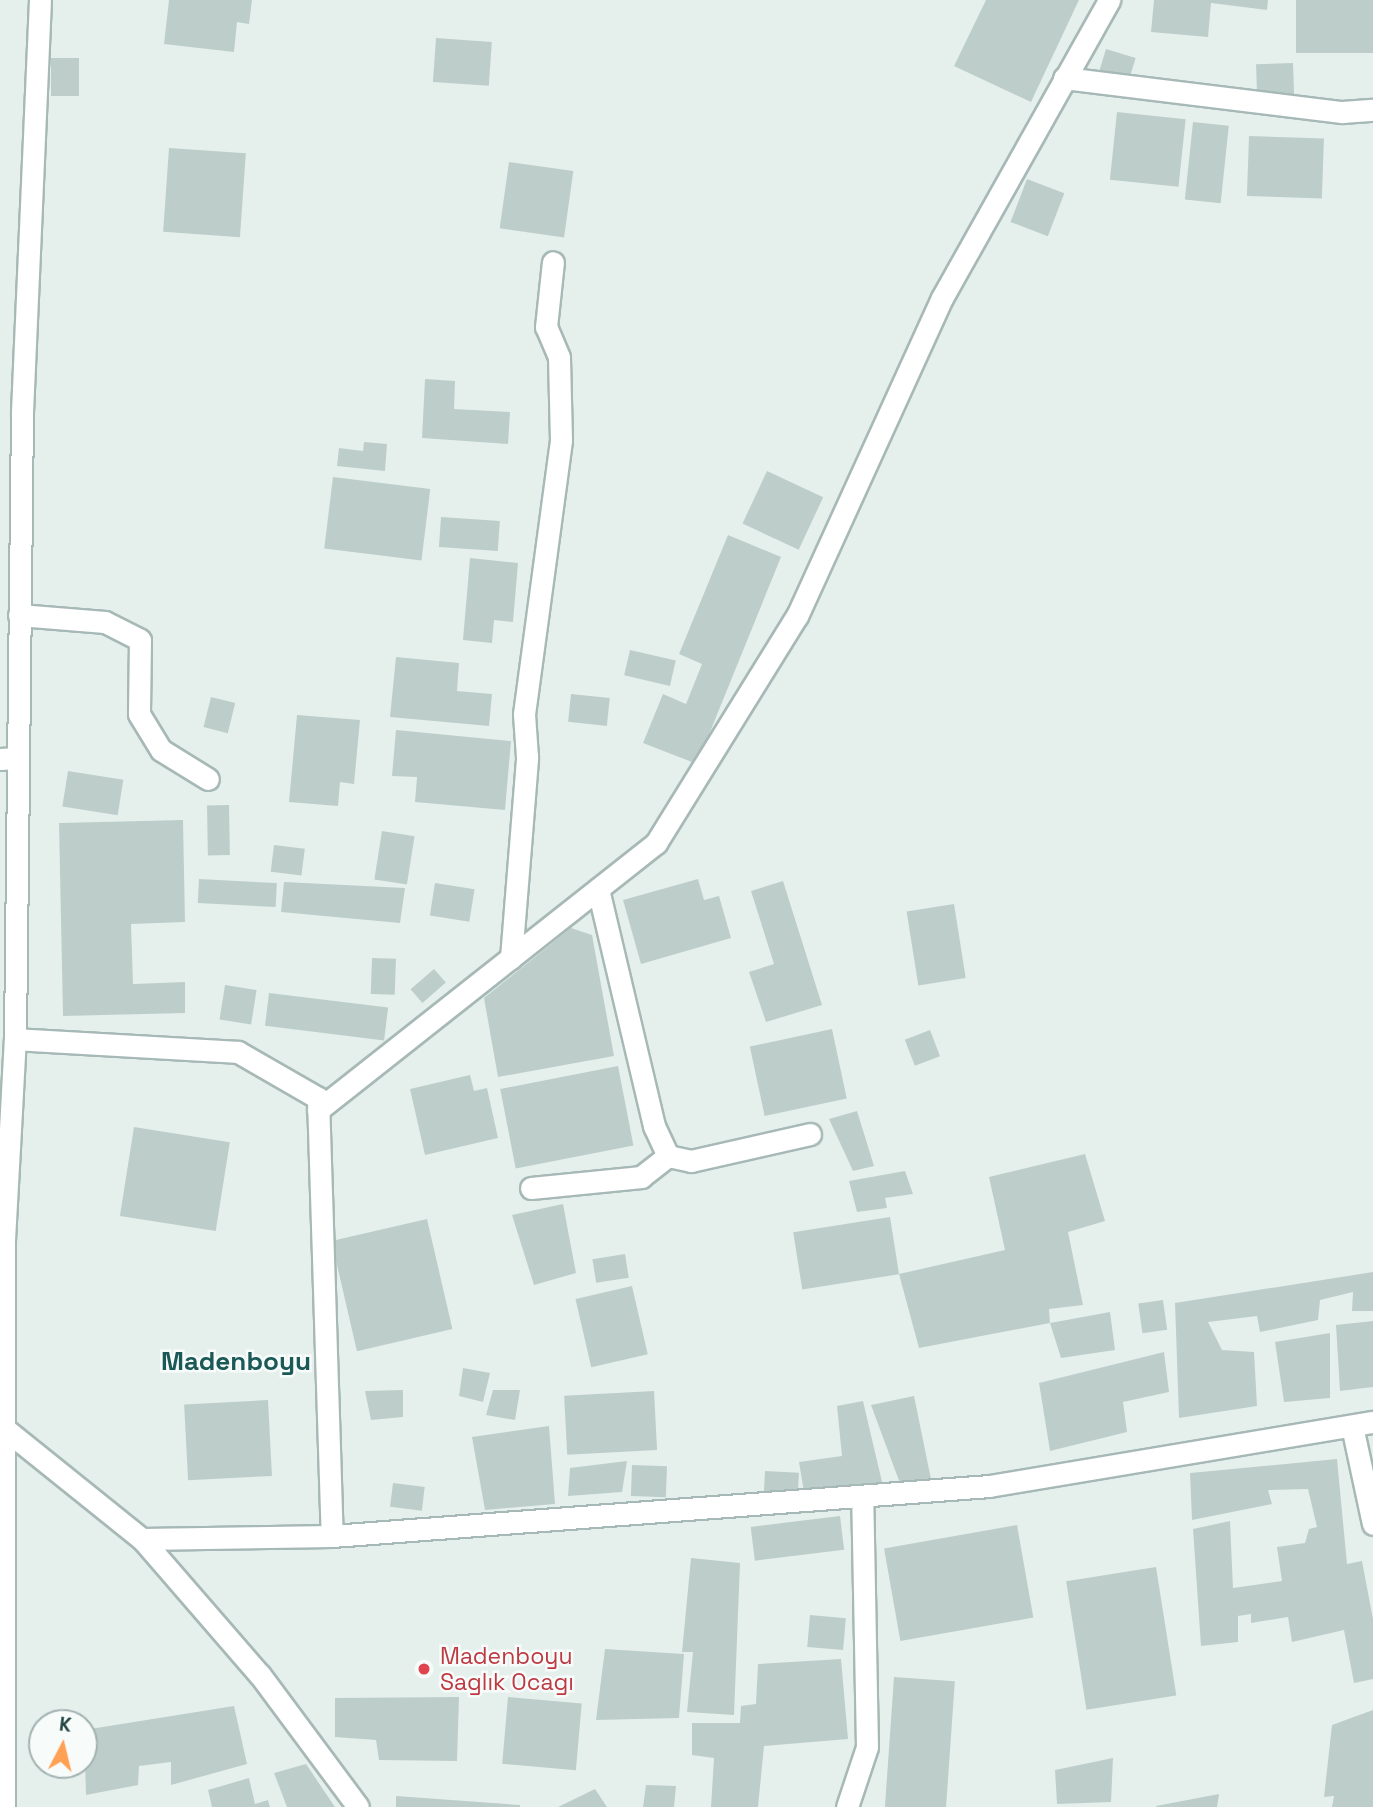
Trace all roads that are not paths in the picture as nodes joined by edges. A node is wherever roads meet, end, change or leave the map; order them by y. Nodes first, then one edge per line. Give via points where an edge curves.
1 (40, 0) edge
2 (1109, 0) edge
3 (1064, 78) junction
4 (1373, 110) edge
5 (553, 262) dead end
6 (19, 615) junction
7 (8, 758) edge
8 (208, 779) dead end
9 (598, 889) junction
10 (510, 958) junction
11 (15, 1039) junction
12 (318, 1110) junction
13 (5, 1117) edge
14 (810, 1134) dead end
15 (668, 1156) junction
16 (531, 1188) dead end
17 (2, 1241) edge
18 (1363, 1424) edge
19 (5, 1429) junction
20 (862, 1496) junction
21 (1373, 1524) edge
22 (332, 1536) junction
23 (142, 1539) junction
24 (4, 1807) edge
25 (358, 1807) edge
26 (847, 1807) edge

1 - 6 street
2 - 3 street
3 - 4 street via 1342,112
3 - 9 street via 942,298 797,616 656,843
5 - 10 street via 546,327 559,357 561,440 525,700 527,757
6 - 7 street
6 - 8 street via 105,622 140,640 139,714 161,751
7 - 11 street
9 - 10 street
9 - 15 street via 654,1126
10 - 12 street
11 - 12 street via 238,1052 318,1098
11 - 13 street
12 - 22 street
13 - 17 street
14 - 15 street via 691,1161
15 - 16 street via 641,1177
17 - 19 street
18 - 20 street via 989,1486
18 - 21 street
19 - 23 street
19 - 24 street
20 - 22 street
20 - 26 street via 867,1747
22 - 23 street
23 - 25 street via 260,1675

